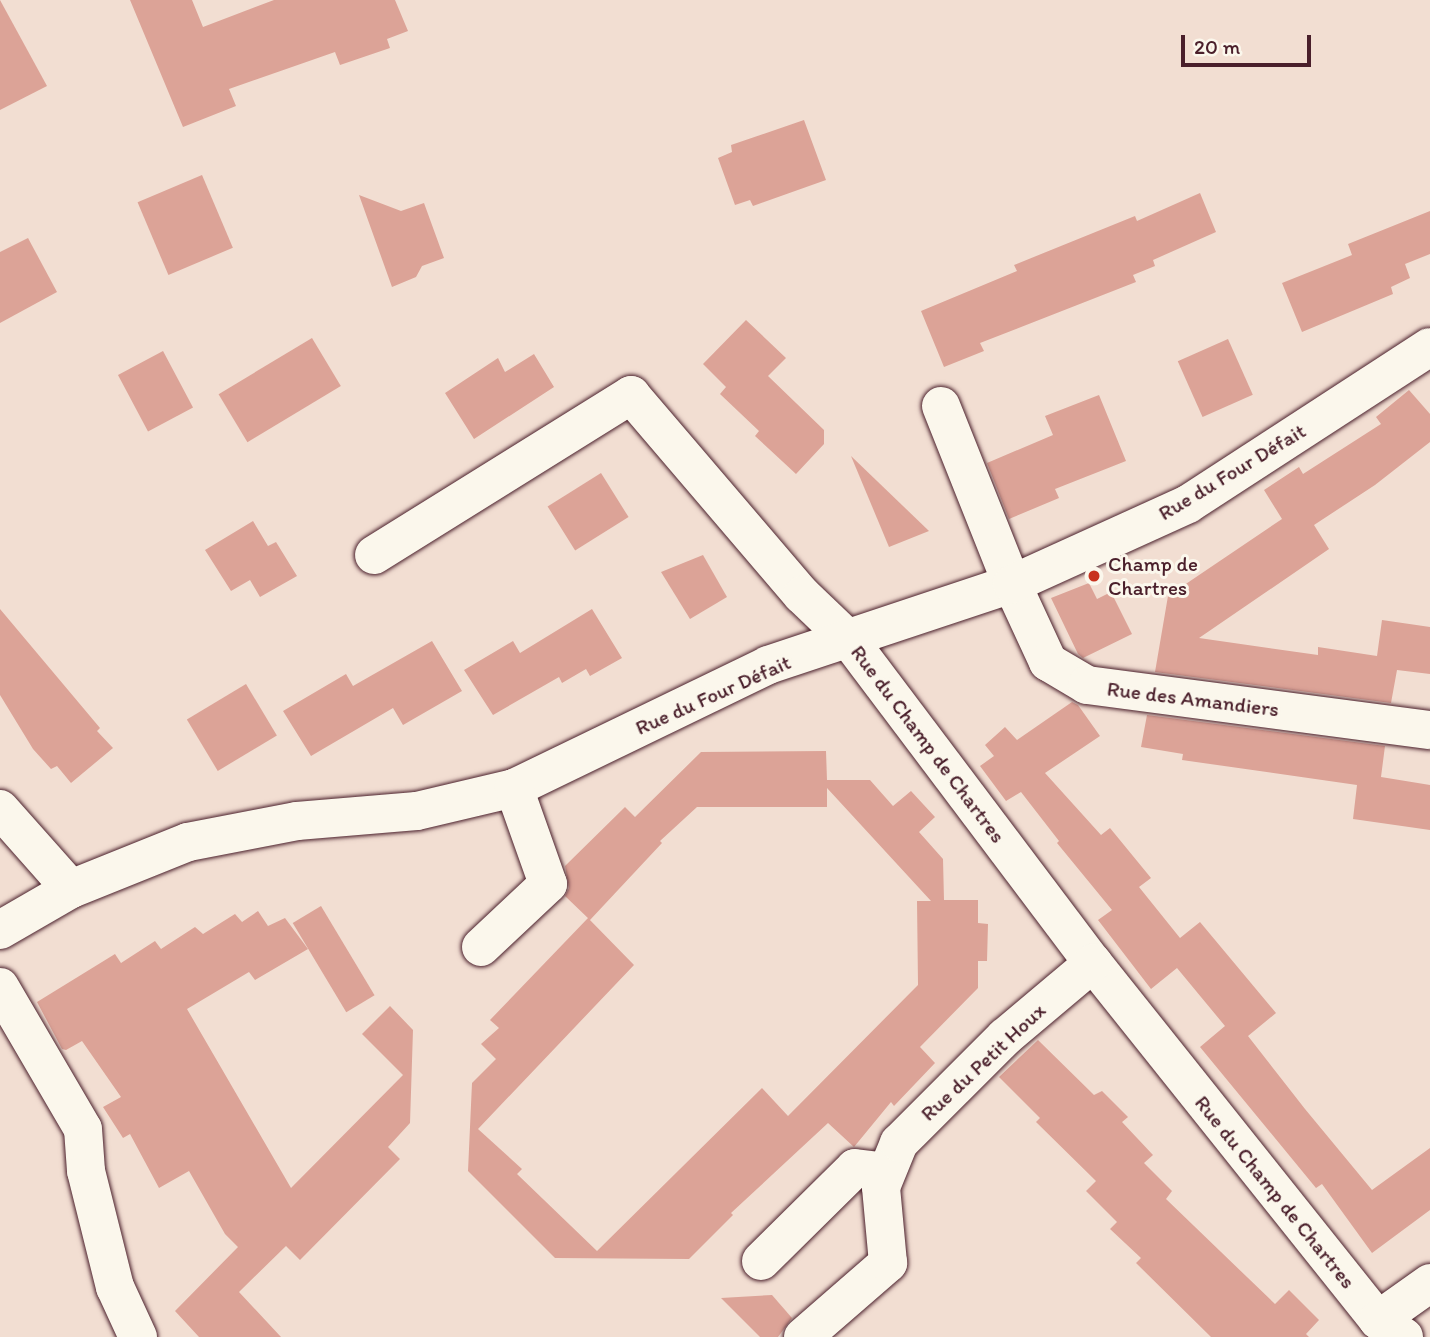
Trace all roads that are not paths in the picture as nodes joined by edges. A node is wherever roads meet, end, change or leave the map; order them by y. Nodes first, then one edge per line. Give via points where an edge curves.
1 (1430, 347) edge
2 (941, 406) dead end
3 (374, 555) dead end
4 (1012, 584) junction
5 (850, 640) junction
6 (1430, 730) edge
7 (514, 788) junction
8 (0, 809) edge
9 (71, 889) junction
10 (0, 930) edge
11 (481, 947) dead end
12 (1093, 963) junction
13 (0, 988) edge
14 (886, 1172) junction
15 (761, 1261) dead end
16 (1430, 1283) edge
17 (1391, 1329) edge
18 (138, 1337) edge
19 (803, 1337) edge

1 - 4 street, Rue du Four Défait via 1188,503
2 - 4 street, Rue des Amandiers
3 - 5 street, Rue du Champ de Chartres via 631,395 802,595
4 - 5 street, Rue du Four Défait
4 - 6 street, Rue des Amandiers via 1048,662 1087,685
5 - 7 street, Rue du Four Défait via 768,665
5 - 12 street, Rue du Champ de Chartres
7 - 9 street, Rue du Four Défait via 417,811 297,821 188,842
7 - 11 street via 548,884
8 - 9 street
9 - 10 street, Rue du Four Défait
12 - 14 street, Rue du Petit Houx via 1005,1037 899,1143
12 - 17 street, Rue du Champ de Chartres
13 - 18 street via 83,1129 86,1171 115,1287
14 - 15 street via 855,1168
14 - 19 street, Rue du Petit Houx via 881,1187 888,1263
16 - 17 street

